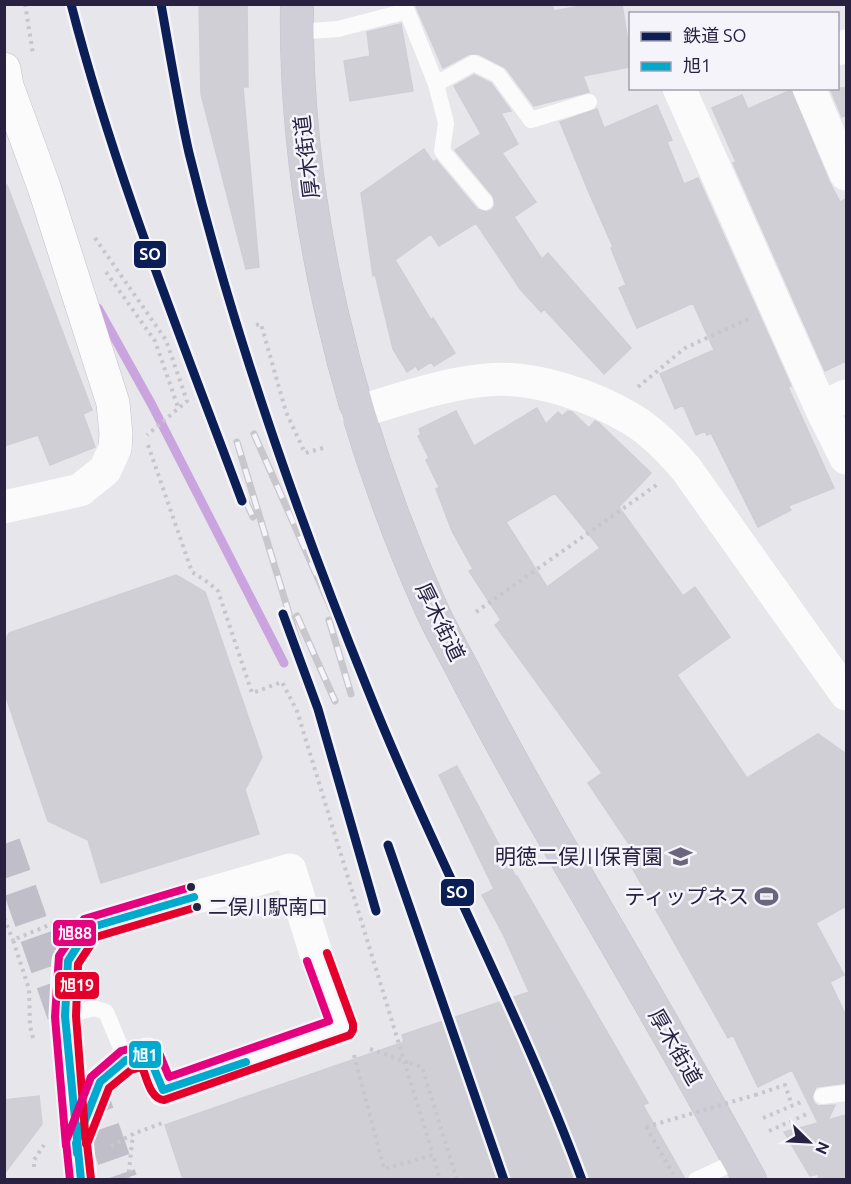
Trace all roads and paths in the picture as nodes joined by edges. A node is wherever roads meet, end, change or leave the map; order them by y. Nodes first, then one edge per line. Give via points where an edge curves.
1 (25, 4) edge
2 (406, 8) edge
3 (297, 18) edge
4 (19, 63) edge
5 (436, 84) junction
6 (680, 90) edge
7 (810, 90) edge
8 (590, 102) dead end
9 (846, 174) edge
10 (485, 202) dead end
11 (92, 233) dead end
12 (104, 270) dead end
13 (776, 306) junction
14 (256, 325) dead end
15 (649, 378) dead end
16 (834, 402) edge
17 (178, 407) junction
18 (357, 412) junction
19 (323, 448) dead end
20 (846, 458) edge
21 (659, 483) dead end
22 (5, 505) edge
23 (477, 612) dead end
24 (846, 694) edge
25 (4, 918) edge
26 (54, 923) dead end
27 (13, 940) junction
28 (65, 1016) junction
29 (366, 1038) dead end
30 (36, 1048) dead end
31 (370, 1049) junction
32 (126, 1060) junction
33 (846, 1093) edge
34 (822, 1096) dead end
35 (799, 1103) dead end
36 (792, 1105) junction
37 (764, 1118) dead end
38 (133, 1134) dead end
39 (61, 1142) junction
40 (433, 1155) junction
41 (34, 1167) dead end
42 (745, 1169) edge
43 (81, 1179) edge
44 (128, 1179) edge
45 (440, 1179) edge
46 (457, 1179) edge
47 (676, 1179) edge
48 (696, 1179) edge

1 - 4 path
2 - 3 lane via 338,29
2 - 5 lane
3 - 18 main road, 厚木街道 via 304,143 319,249
4 - 22 street via 7,86 44,187 113,403 116,434 115,448 105,470 80,490
5 - 8 lane via 474,63 498,75 531,120
5 - 10 lane via 446,123 442,151
6 - 13 street
7 - 9 street
11 - 17 path via 166,340 187,400
12 - 17 path via 155,341
13 - 15 path via 685,348
13 - 16 street
14 - 19 path via 261,324 286,412 305,453
16 - 20 street
17 - 40 path via 146,436 192,572 218,591 252,693 282,682 297,711
18 - 24 street via 449,386 522,380 569,392 634,420 666,446 687,470
18 - 42 main road, 厚木街道 via 398,530 432,610 520,779
21 - 23 path
25 - 27 path
26 - 27 path
27 - 30 path via 28,989
28 - 32 lane via 94,1008 106,1012
28 - 32 street via 68,961 89,928 290,870 343,1027 164,1090 148,1054
28 - 39 street
29 - 31 path
31 - 40 path via 354,1055 384,1169
31 - 46 path, bridge via 422,1067
32 - 39 street via 100,1082
33 - 34 lane
35 - 36 path
36 - 37 path
36 - 47 path, bridge via 785,1085 646,1127
38 - 44 path
39 - 41 path via 34,1160
39 - 43 street
40 - 45 path
42 - 48 lane

